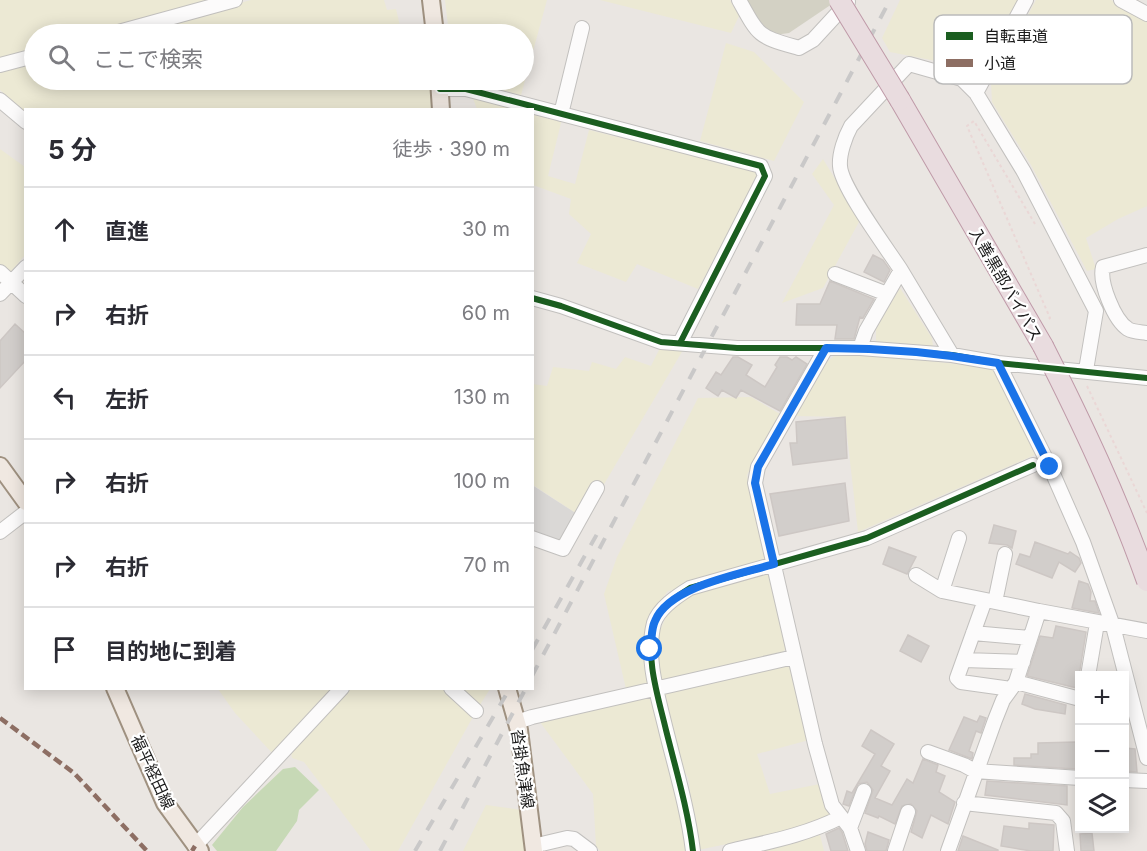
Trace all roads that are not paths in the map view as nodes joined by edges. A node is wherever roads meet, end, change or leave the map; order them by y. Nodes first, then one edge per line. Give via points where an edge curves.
1 (235, 0) edge
2 (431, 0) edge
3 (739, 0) edge
4 (839, 0) edge
5 (850, 0) edge
6 (1026, 0) edge
7 (1121, 0) edge
8 (1147, 14) edge
9 (1018, 15) edge
10 (147, 24) edge
11 (434, 24) edge
12 (582, 28) dead end
13 (24, 59) edge
14 (0, 65) edge
15 (934, 71) edge
16 (967, 84) edge
17 (981, 84) edge
18 (440, 90) edge
19 (470, 90) edge
20 (976, 93) junction
21 (0, 100) edge
22 (441, 108) edge
23 (561, 114) junction
24 (24, 120) edge
25 (1147, 255) edge
26 (24, 269) edge
27 (902, 270) junction
28 (0, 272) edge
29 (835, 274) dead end
30 (11, 283) junction
31 (0, 294) edge
32 (24, 294) edge
33 (887, 294) junction
34 (534, 299) edge
35 (1147, 333) edge
36 (680, 343) junction
37 (826, 348) junction
38 (860, 348) junction
39 (952, 355) junction
40 (998, 363) junction
41 (1083, 370) junction
42 (1147, 378) edge
43 (1032, 465) dead end
44 (0, 466) edge
45 (597, 488) dead end
46 (24, 499) edge
47 (24, 514) edge
48 (0, 532) edge
49 (959, 538) dead end
50 (534, 539) edge
51 (1005, 555) dead end
52 (774, 564) junction
53 (916, 575) dead end
54 (1147, 581) edge
55 (942, 591) junction
56 (990, 601) junction
57 (1039, 611) junction
58 (1097, 623) junction
59 (1113, 626) junction
60 (1147, 631) edge
61 (973, 633) junction
62 (1030, 638) junction
63 (794, 657) junction
64 (964, 660) junction
65 (1023, 662) junction
66 (1089, 671) edge
67 (1013, 685) junction
68 (656, 688) junction
69 (116, 690) edge
70 (340, 690) edge
71 (453, 690) edge
72 (508, 690) edge
73 (1075, 698) edge
74 (476, 711) dead end
75 (517, 722) junction
76 (928, 752) dead end
77 (1147, 758) edge
78 (975, 771) junction
79 (1075, 778) edge
80 (1129, 780) edge
81 (1147, 781) edge
82 (864, 791) dead end
83 (964, 803) junction
84 (908, 812) dead end
85 (846, 823) junction
86 (197, 849) edge
87 (533, 849) edge
88 (590, 851) edge
89 (693, 851) edge
90 (730, 851) edge
91 (858, 851) edge
92 (895, 851) edge
93 (948, 851) edge
94 (1067, 851) edge

1 - 10 street
2 - 11 main road
3 - 5 street via 765,38 799,48 813,39
4 - 54 highway, 入善黒部バイパス, bridge via 1042,346 1126,521
6 - 9 street
7 - 8 street
12 - 23 street
13 - 14 street
15 - 27 street via 909,64 851,126 840,166 844,183
16 - 20 street
17 - 20 street
18 - 22 main road
19 - 23 street
20 - 41 street via 1024,172 1096,310
21 - 24 street
23 - 36 street via 761,166 765,176
25 - 35 street via 1103,267 1101,273 1111,308 1129,330
26 - 30 street
27 - 33 street
27 - 39 street
28 - 30 street
29 - 33 street
30 - 31 street
30 - 32 street
33 - 38 street
34 - 36 street via 660,342
36 - 37 street via 737,348
37 - 38 street
37 - 52 street via 755,474
38 - 39 street
39 - 40 street
40 - 41 street
40 - 59 street via 1083,542
41 - 42 street
43 - 52 street via 867,538
44 - 46 main road
45 - 50 street via 563,549
47 - 48 street
49 - 55 street
51 - 56 street
52 - 63 street
52 - 68 street via 690,588 671,600 655,620 650,649
53 - 55 street
55 - 56 street
56 - 57 street
56 - 61 street
57 - 58 street
57 - 62 street
58 - 59 street
58 - 66 street
59 - 60 street
59 - 77 street
61 - 62 street
61 - 64 street
62 - 65 street
63 - 68 street
63 - 85 street via 832,805
64 - 65 street
64 - 67 street via 957,678 961,682
65 - 67 street
67 - 73 street
67 - 78 street via 1003,700
68 - 75 street
68 - 89 street
69 - 86 main road, 福平経田線 via 165,803
70 - 86 street
71 - 74 street
72 - 75 main road, 沓掛魚津線
75 - 87 main road, 沓掛魚津線
76 - 78 street
78 - 79 street
78 - 83 street
80 - 81 street
82 - 85 street
83 - 93 street
83 - 94 street via 1056,813 1063,821
84 - 92 street
85 - 90 street
85 - 91 street
87 - 88 street via 567,838

